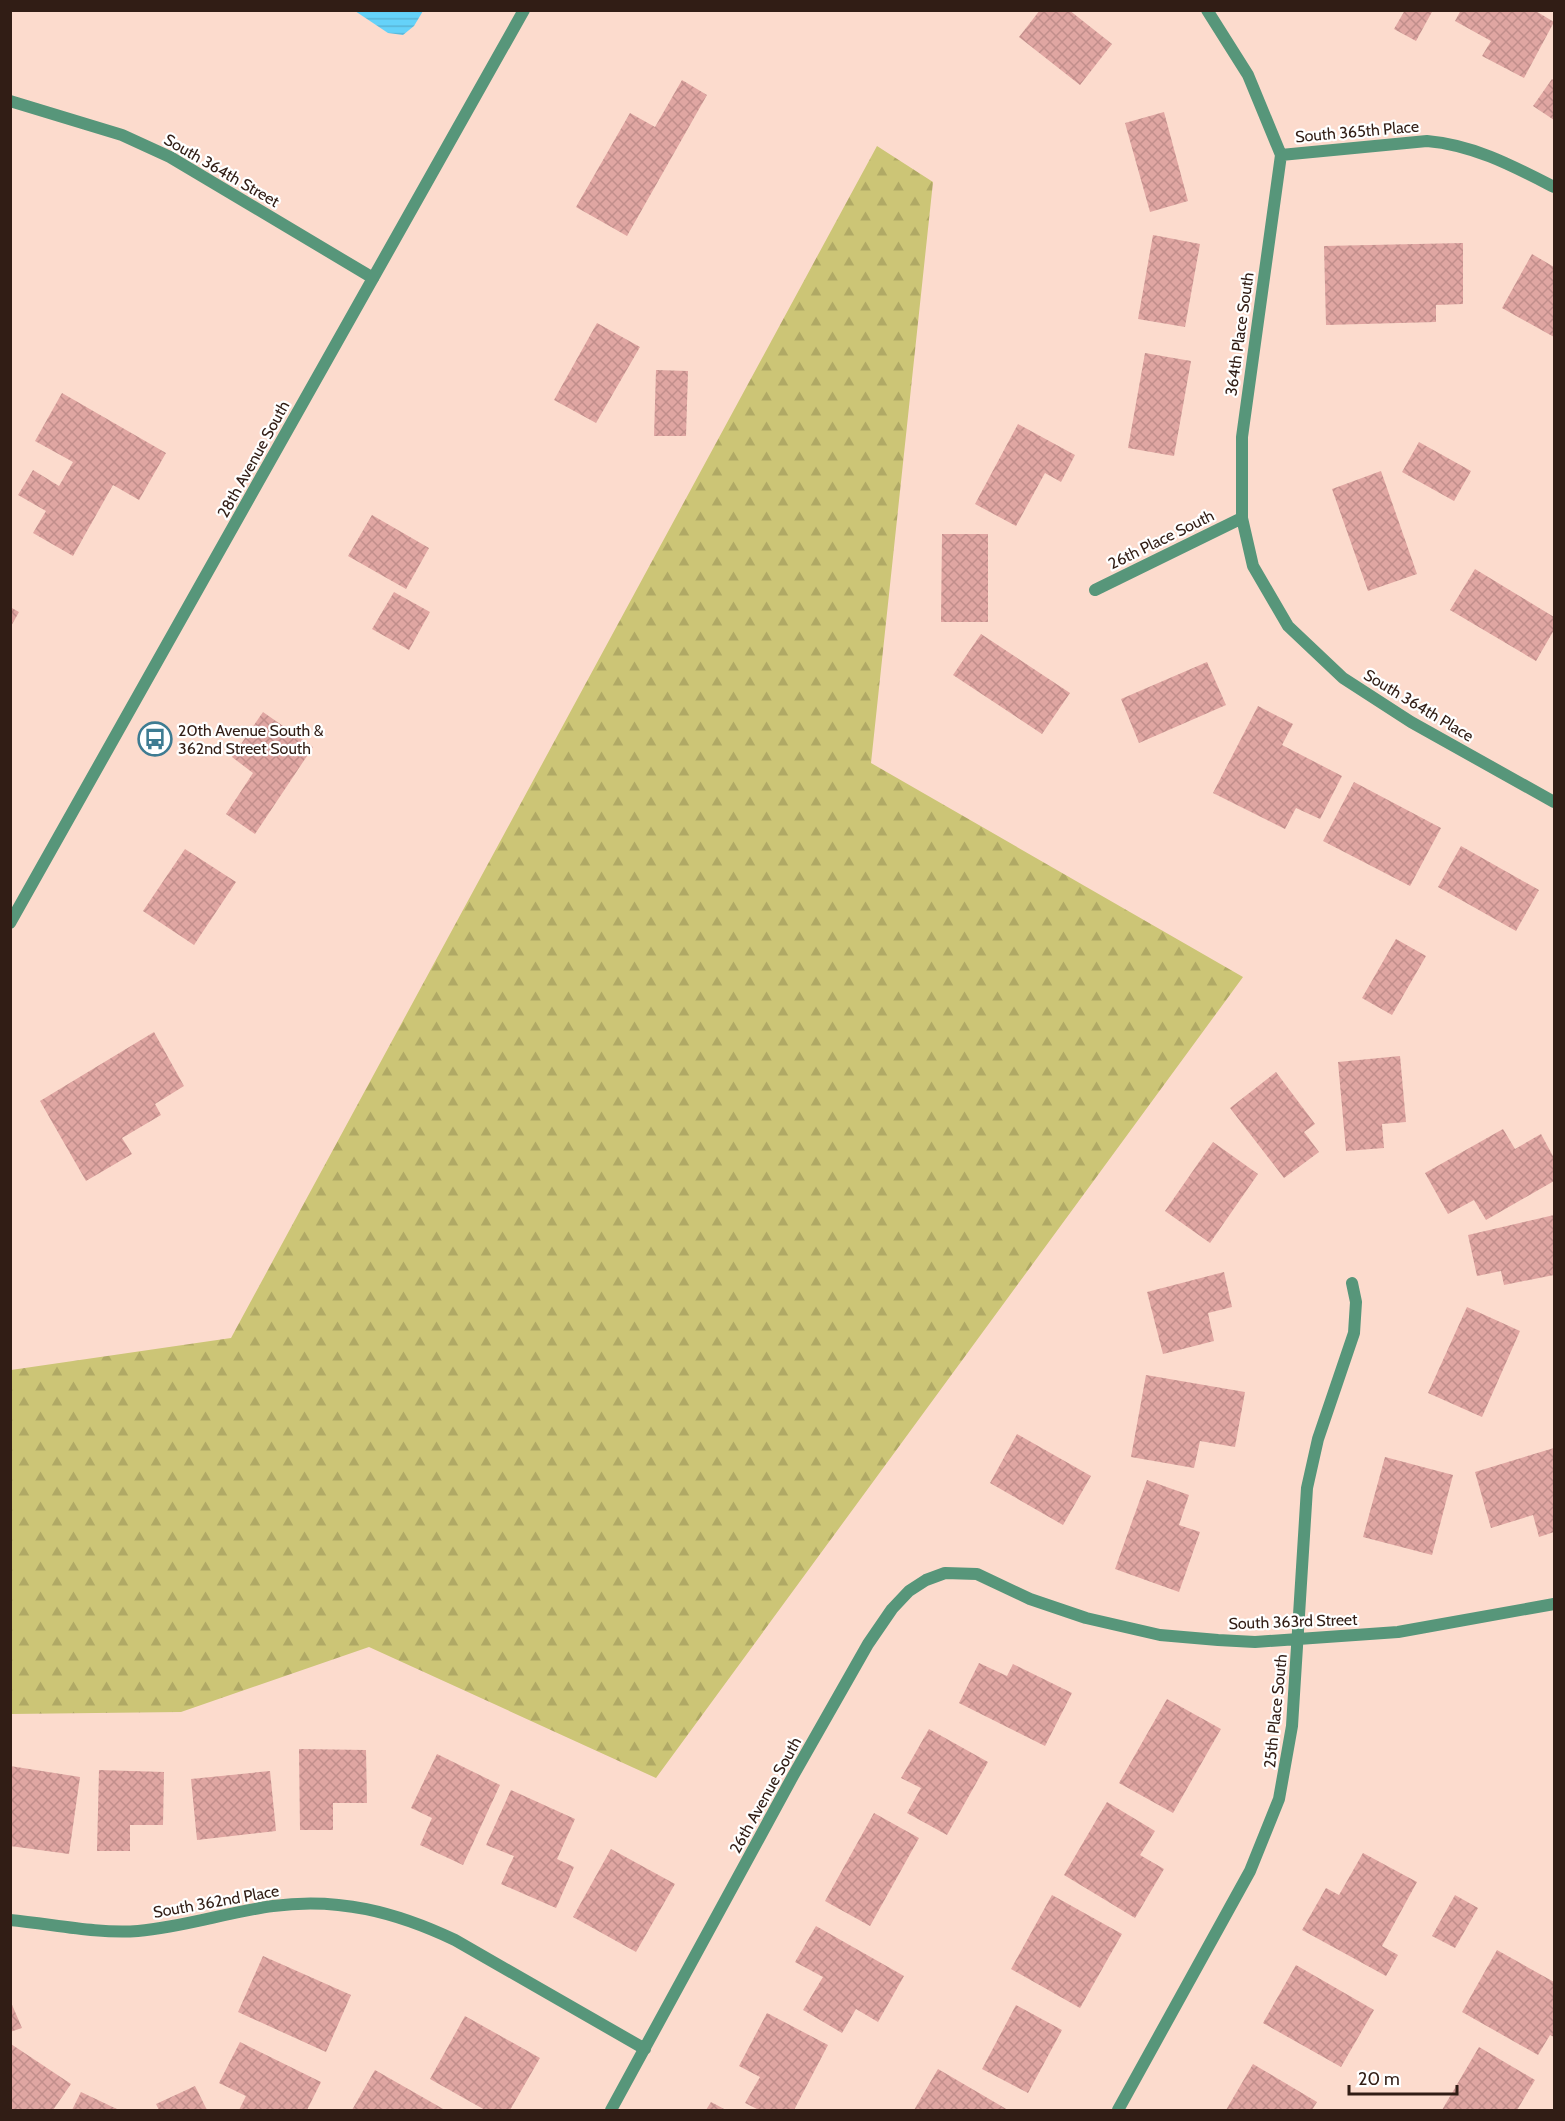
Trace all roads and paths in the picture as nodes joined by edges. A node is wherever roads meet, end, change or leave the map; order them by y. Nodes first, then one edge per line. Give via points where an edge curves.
1 (524, 10) edge
2 (1207, 10) edge
3 (10, 101) edge
4 (1281, 155) junction
5 (1554, 187) edge
6 (373, 278) junction
7 (1242, 518) junction
8 (1095, 590) dead end
9 (1554, 802) edge
10 (10, 923) edge
11 (1352, 1283) dead end
12 (1003, 1587) joint
13 (1554, 1604) edge
14 (1299, 1639) junction
15 (10, 1920) edge
16 (645, 2049) junction
17 (611, 2110) edge
18 (1118, 2110) edge

1 - 6 street, 28th Avenue South
2 - 4 street, South 365th Place via 1248,75
3 - 6 street, South 364th Street via 122,135 170,157
4 - 5 street, South 365th Place via 1427,141 1445,143 1503,161
4 - 7 street, 364th Place South via 1247,387 1242,437
6 - 10 street, 28th Avenue South
7 - 8 street, 26th Place South
7 - 9 street, South 364th Place via 1253,566 1268,594 1288,626 1322,660 1386,707
11 - 14 street, 25th Place South via 1356,1302 1354,1333 1318,1439 1307,1488
12 - 14 street, South 363rd Street via 1086,1618 1160,1635 1255,1642
12 - 16 street, 26th Avenue South via 977,1574 945,1573 917,1585 892,1609 793,1776
13 - 14 street, South 363rd Street via 1398,1632
14 - 18 street, 25th Place South via 1287,1762 1263,1841
15 - 16 street, South 362nd Place via 134,1931 169,1928 274,1906 342,1904 383,1911 455,1940
16 - 17 street, 26th Avenue South

